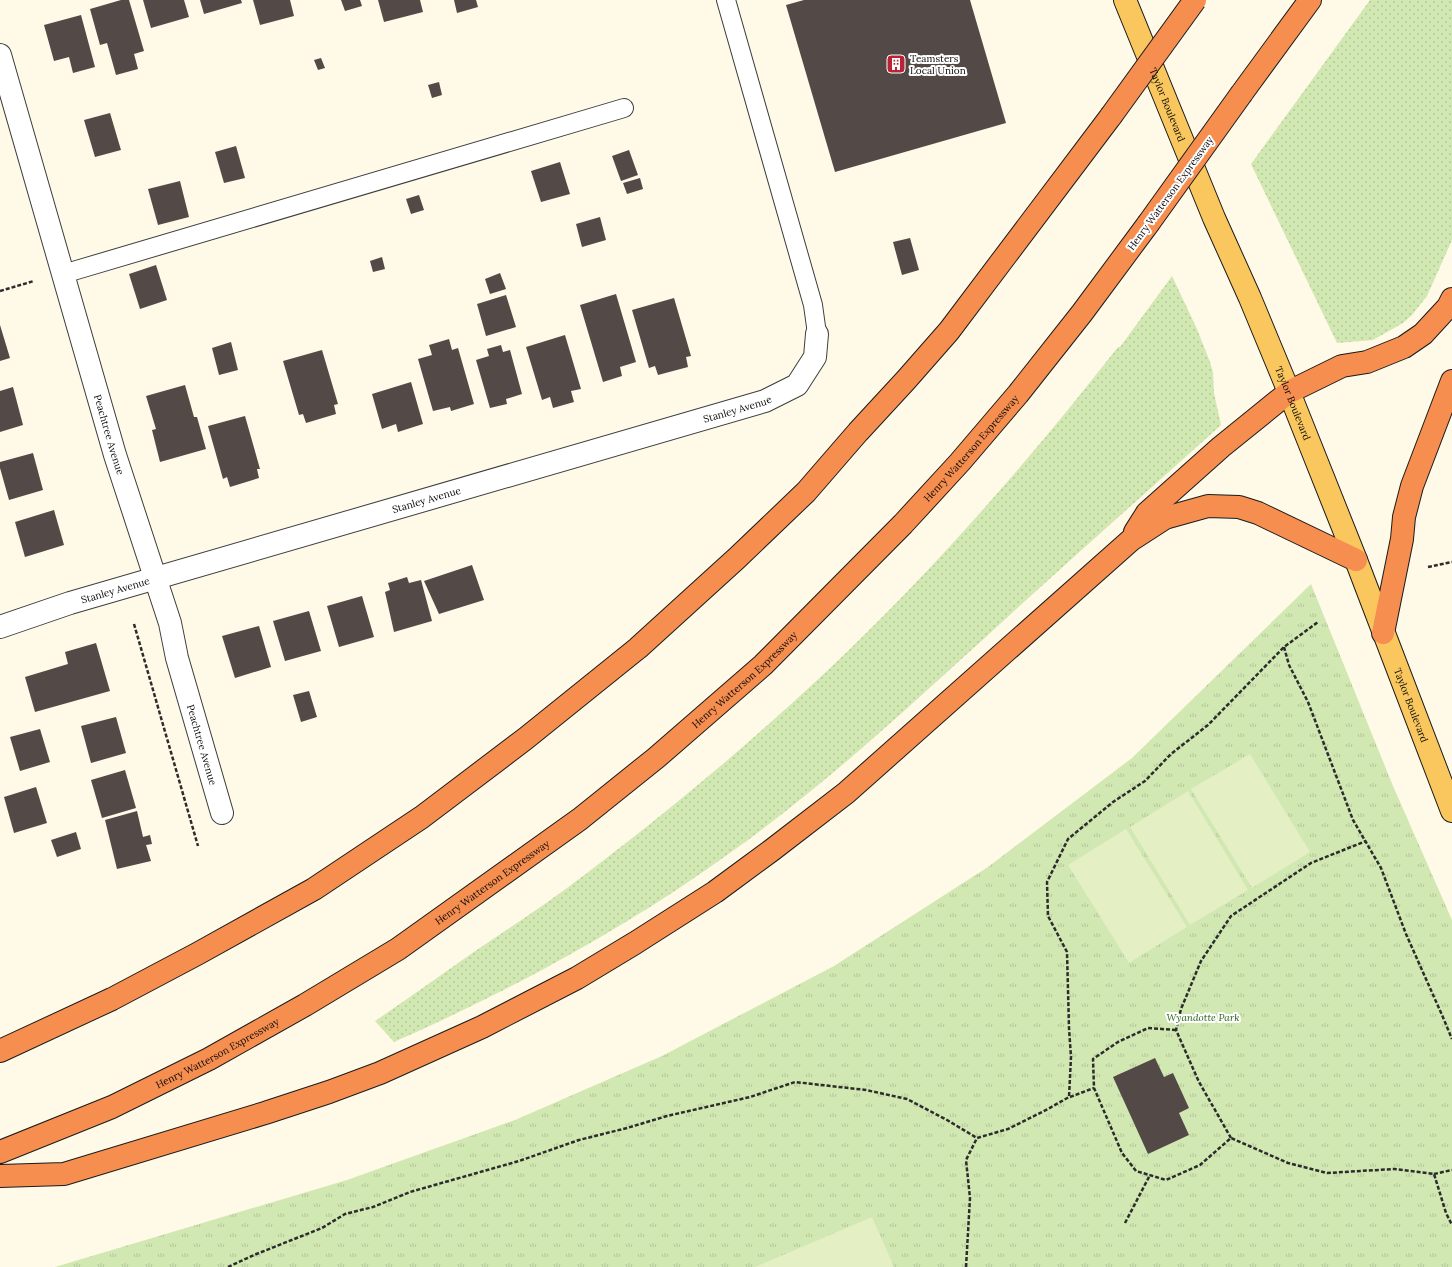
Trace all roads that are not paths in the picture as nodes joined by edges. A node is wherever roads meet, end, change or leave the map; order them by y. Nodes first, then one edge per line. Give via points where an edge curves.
1 (726, 0) edge
2 (1125, 0) edge
3 (1195, 0) edge
4 (1310, 0) edge
5 (0, 55) edge
6 (624, 108) dead end
7 (63, 274) junction
8 (1452, 299) edge
9 (817, 334) joint
10 (1452, 381) edge
11 (1289, 392) junction
12 (1131, 540) junction
13 (1356, 560) junction
14 (156, 578) junction
15 (0, 627) edge
16 (1383, 632) junction
17 (1452, 811) edge
18 (222, 813) dead end
19 (0, 1051) edge
20 (0, 1152) edge
21 (0, 1176) edge

1 - 9 lane via 813,305
2 - 11 main road, Taylor Boulevard via 1214,218
3 - 19 highway, bridge via 949,331 806,492 638,648 525,739 422,817 314,889 112,999
4 - 20 highway, Henry Watterson Expressway, bridge via 1148,224 1023,388 934,490 763,665 656,758 580,819 411,940 331,989 208,1058 112,1107
5 - 7 street, Peachtree Avenue
6 - 7 lane
7 - 14 street, Peachtree Avenue via 133,514
8 - 11 highway via 1448,307 1423,334 1404,347 1367,362 1342,366
9 - 14 street, Stanley Avenue via 815,357 797,385 764,401
10 - 16 highway via 1412,486
11 - 12 highway via 1221,447 1147,513
11 - 13 main road, Taylor Boulevard
12 - 13 highway via 1165,518 1208,506 1239,507 1258,512
12 - 21 highway via 827,807 716,892 577,978 482,1028 387,1070 329,1092 64,1174
13 - 16 main road, Taylor Boulevard
14 - 15 street, Stanley Avenue
14 - 18 street, Peachtree Avenue
16 - 17 main road, Taylor Boulevard

